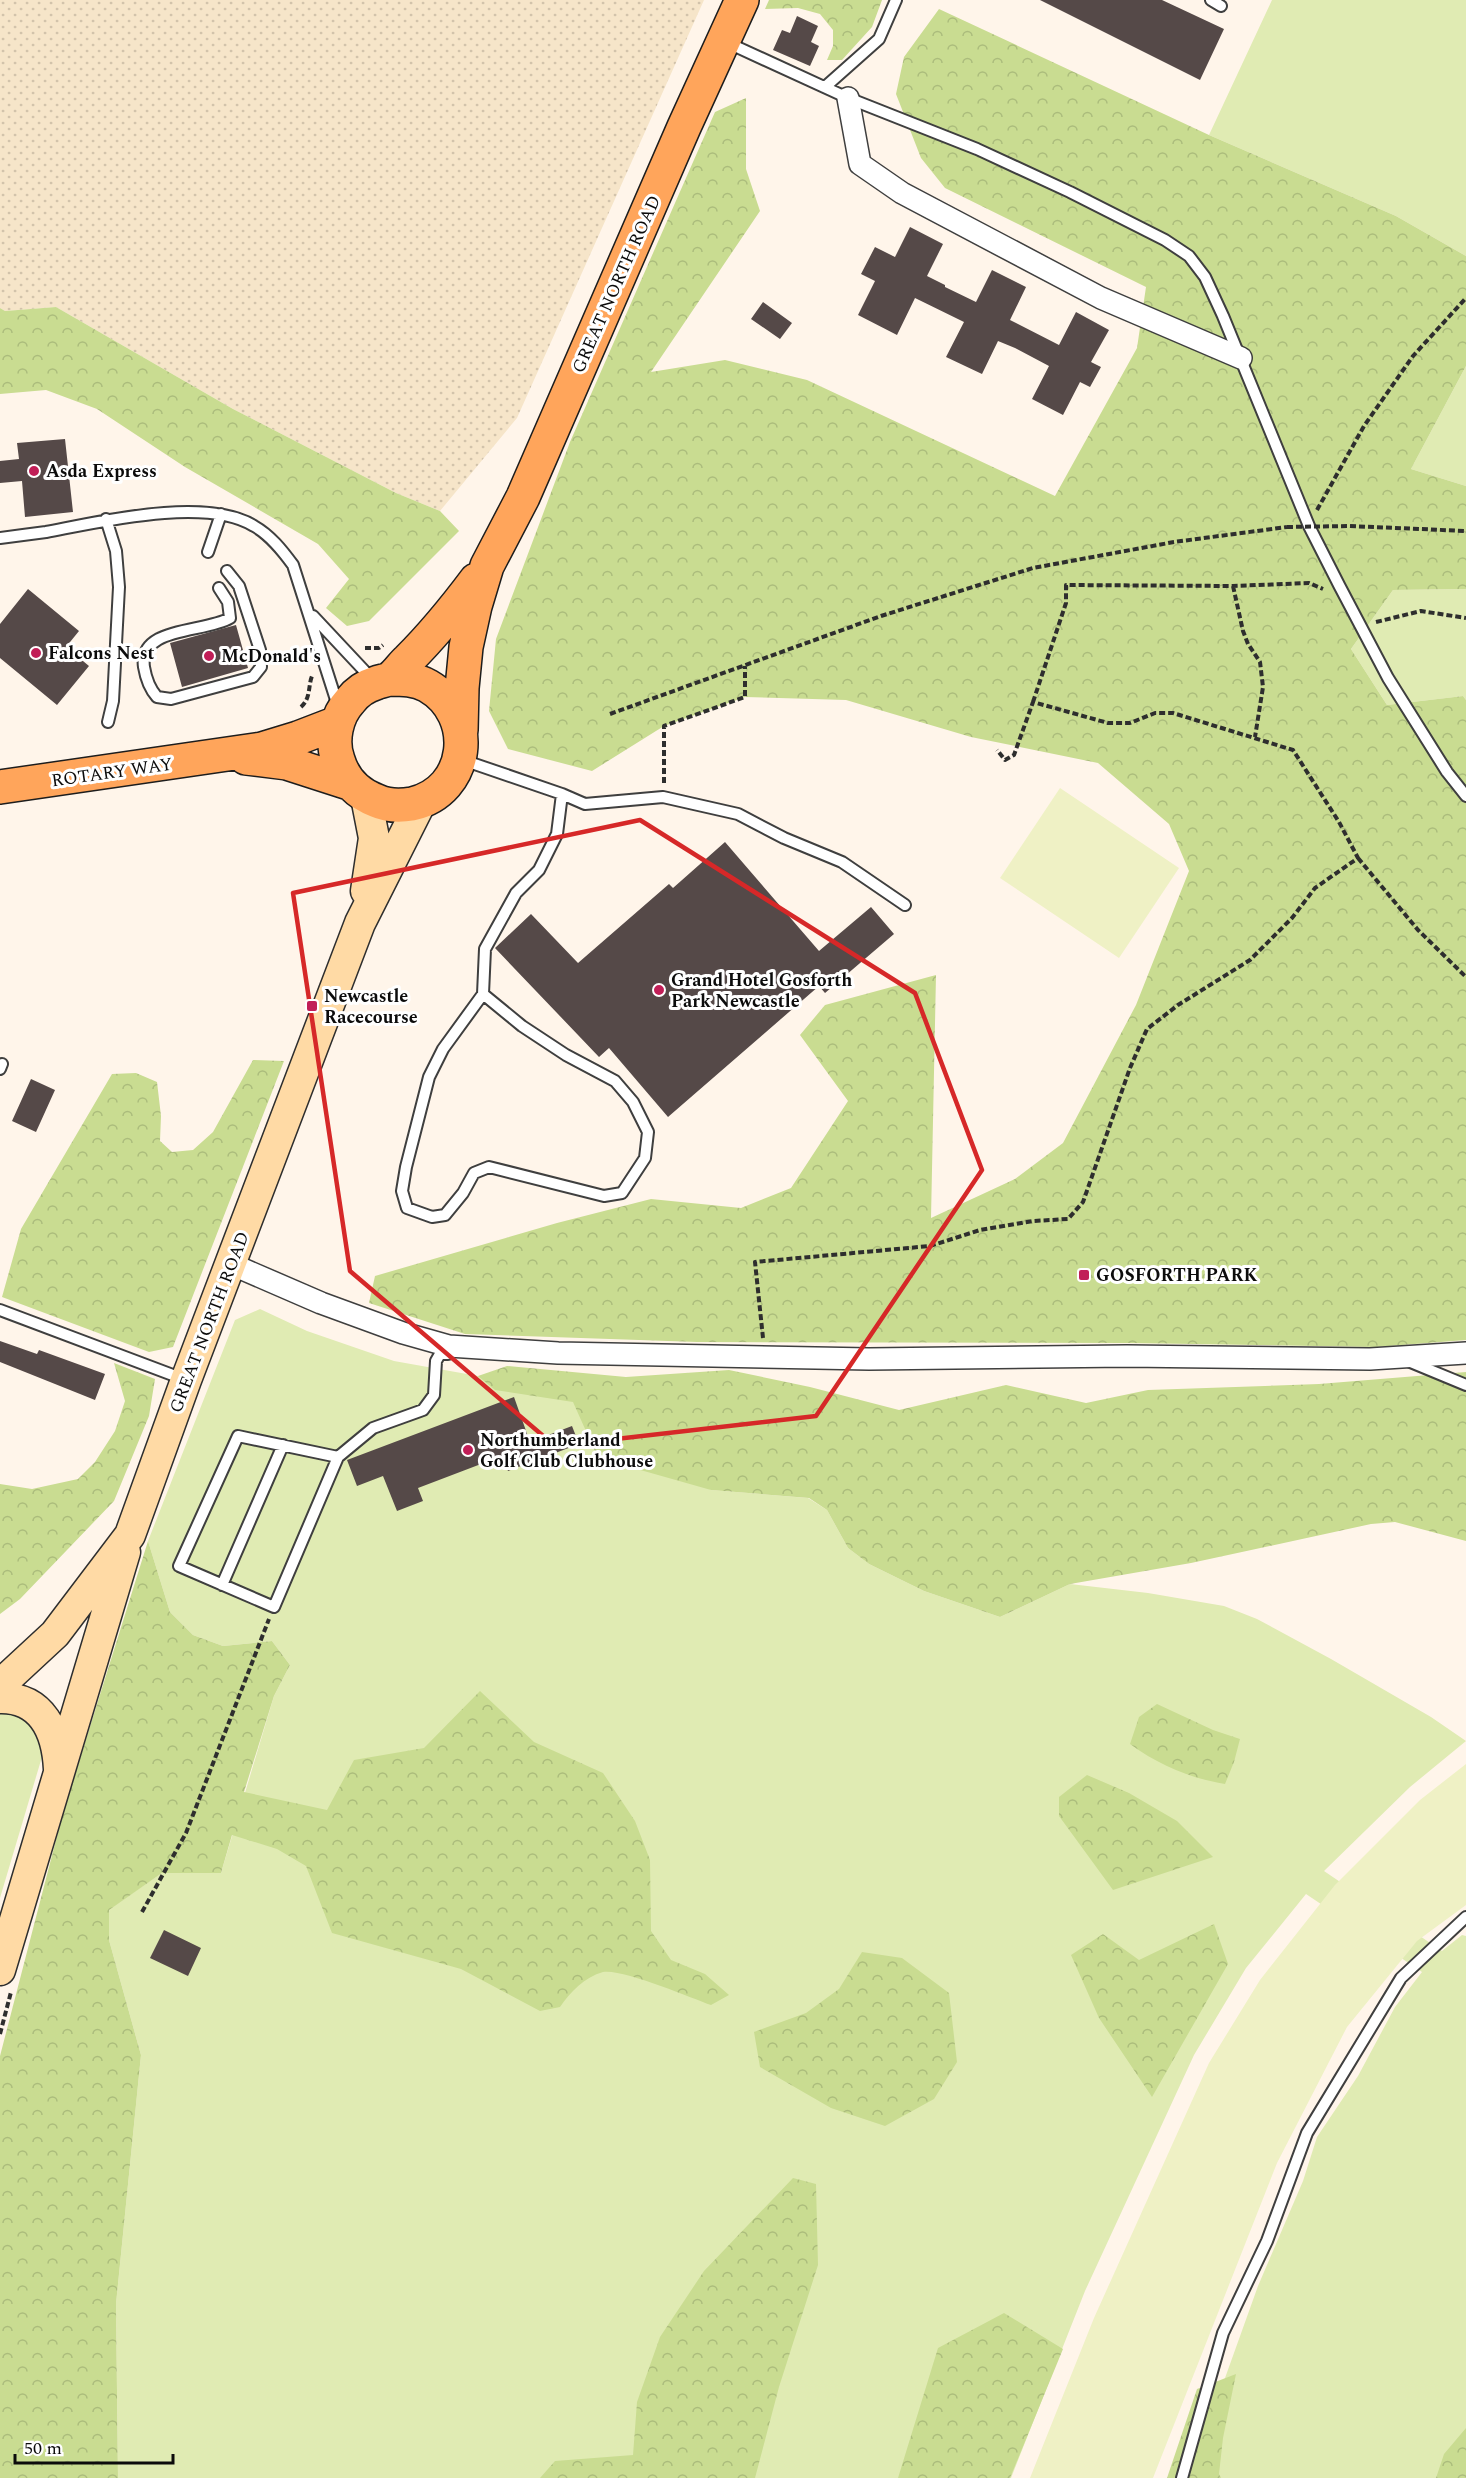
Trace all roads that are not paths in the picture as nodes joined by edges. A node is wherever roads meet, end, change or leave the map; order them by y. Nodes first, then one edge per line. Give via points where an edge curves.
1 (742, 0) edge
2 (896, 0) edge
3 (1211, 0) edge
4 (1221, 6) dead end
5 (723, 40) junction
6 (825, 87) junction
7 (848, 98) junction
8 (1241, 358) junction
9 (221, 514) junction
10 (106, 519) junction
11 (0, 538) edge
12 (208, 552) dead end
13 (487, 566) junction
14 (227, 571) dead end
15 (219, 588) dead end
16 (309, 611) junction
17 (382, 681) junction
18 (339, 719) junction
19 (108, 722) dead end
20 (461, 744) junction
21 (223, 756) junction
22 (0, 787) edge
23 (358, 790) junction
24 (562, 794) junction
25 (1466, 796) edge
26 (421, 802) junction
27 (905, 905) dead end
28 (360, 923) junction
29 (483, 994) junction
30 (231, 1264) junction
31 (0, 1310) edge
32 (449, 1346) junction
33 (1466, 1353) edge
34 (1401, 1358) junction
35 (186, 1380) junction
36 (1466, 1385) edge
37 (283, 1445) junction
38 (338, 1457) junction
39 (130, 1535) junction
40 (222, 1585) junction
41 (0, 1684) edge
42 (0, 1698) edge
43 (59, 1778) junction
44 (1466, 1917) edge
45 (6, 1979) edge
46 (1182, 2478) edge

1 - 5 main road, GREAT NORTH ROAD
2 - 6 lane via 879,39
3 - 4 lane
5 - 6 lane
5 - 13 main road, GREAT NORTH ROAD via 523,497
6 - 7 lane
7 - 8 lane via 977,149 1165,240 1189,256 1205,277
7 - 8 street via 860,164 902,193 1101,298
8 - 25 lane via 1309,526 1388,678
9 - 10 lane via 177,512
9 - 12 lane
9 - 16 lane via 253,525 278,545 293,565
10 - 11 lane
10 - 19 lane via 116,551 119,587 113,701
13 - 17 main road via 431,636
13 - 20 main road via 466,647
14 - 15 lane via 239,586 260,650 261,667 253,677 171,699 158,697 147,683 144,670 148,645 159,638 230,618 228,602
16 - 17 lane via 338,644
16 - 18 lane
17 - 18 main road via 361,690
17 - 20 main road via 408,679 443,696 454,711
18 - 21 main road, ROTARY WAY via 298,738
18 - 23 main road via 336,755 341,770
20 - 24 lane
20 - 26 main road via 455,773 435,795
21 - 22 main road, ROTARY WAY
21 - 23 main road, ROTARY WAY via 287,764
23 - 26 main road via 384,804 403,806
23 - 28 main road, GREAT NORTH ROAD via 374,838
24 - 27 lane via 585,804 663,797 738,814 842,862
24 - 29 lane via 557,834 539,870 516,893 485,949
26 - 28 main road, GREAT NORTH ROAD
28 - 30 main road, GREAT NORTH ROAD
29 - 29 lane via 522,1026 615,1081 633,1102 648,1132 645,1158 622,1193 604,1196 489,1167 474,1173 445,1215 432,1217 407,1209 402,1191 429,1077 443,1049
30 - 32 street via 321,1303
30 - 35 main road, GREAT NORTH ROAD
31 - 35 lane
32 - 34 street via 558,1353 869,1359
32 - 38 lane via 448,1354 440,1354 436,1361 434,1395 423,1410 374,1428
33 - 34 street
34 - 36 lane
35 - 39 main road, GREAT NORTH ROAD
37 - 38 lane
37 - 40 lane
37 - 40 lane via 238,1436 179,1566
38 - 40 lane via 274,1607
39 - 41 main road, GREAT NORTH ROAD via 55,1634
39 - 43 main road
42 - 43 main road via 27,1703 44,1716 55,1736
43 - 45 main road
44 - 46 lane via 1401,1978 1307,2133 1267,2241 1223,2333

